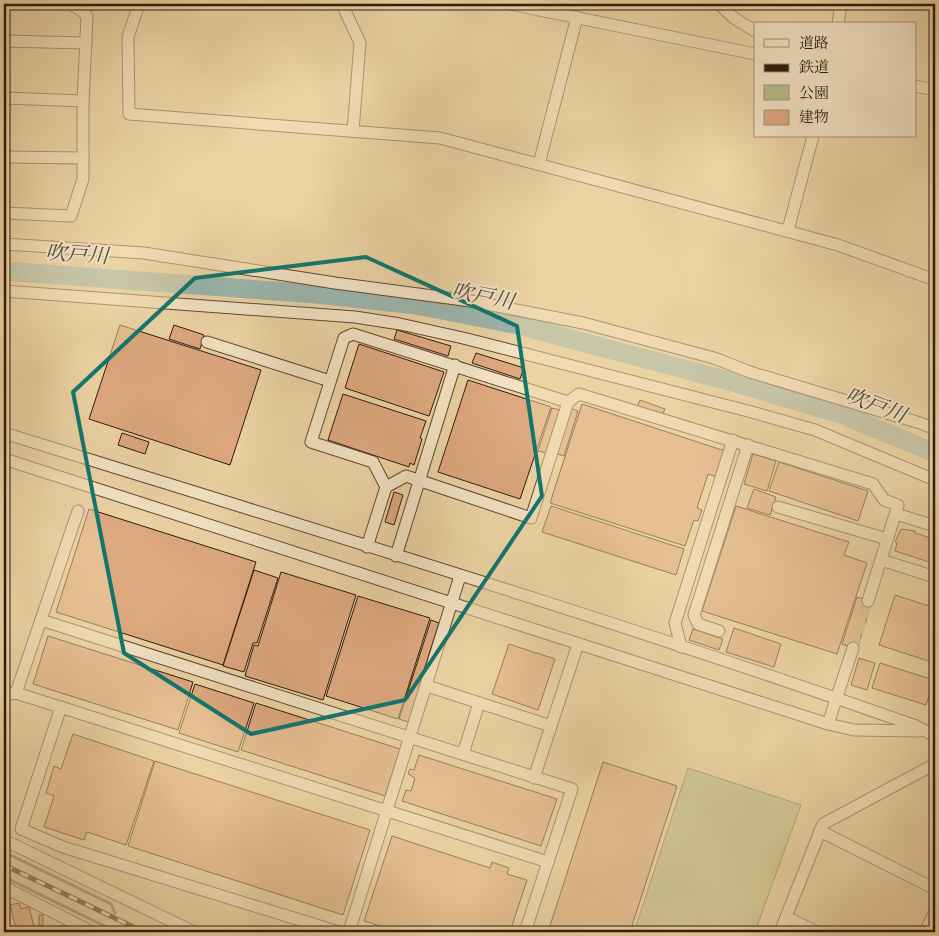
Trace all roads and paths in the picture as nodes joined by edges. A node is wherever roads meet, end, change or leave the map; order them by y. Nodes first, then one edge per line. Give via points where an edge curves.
1 (70, 4) edge
2 (139, 4) edge
3 (342, 4) edge
4 (510, 4) edge
5 (719, 4) edge
6 (841, 4) edge
7 (577, 17) junction
8 (838, 22) edge
9 (754, 30) edge
10 (4, 41) edge
11 (86, 43) junction
12 (754, 54) edge
13 (916, 86) edge
14 (935, 90) edge
15 (4, 98) edge
16 (83, 101) junction
17 (353, 131) junction
18 (813, 138) edge
19 (4, 157) edge
20 (83, 158) junction
21 (539, 164) junction
22 (4, 213) edge
23 (788, 230) junction
24 (4, 244) edge
25 (935, 280) edge
26 (4, 291) edge
27 (207, 342) dead end
28 (455, 365) junction
29 (330, 381) junction
30 (568, 402) junction
31 (935, 429) edge
32 (4, 434) edge
33 (732, 440) junction
34 (748, 445) junction
35 (4, 459) edge
36 (420, 480) junction
37 (935, 480) edge
38 (719, 486) junction
39 (386, 487) junction
40 (740, 492) junction
41 (778, 506) dead end
42 (78, 511) dead end
43 (896, 514) junction
44 (935, 526) edge
45 (887, 539) junction
46 (367, 547) junction
47 (396, 556) junction
48 (880, 560) junction
49 (460, 576) junction
50 (935, 577) edge
51 (868, 600) tunnel mouth
52 (452, 604) junction
53 (40, 620) junction
54 (719, 631) dead end
55 (578, 644) junction
56 (681, 647) junction
57 (853, 648) tunnel mouth
58 (427, 686) junction
59 (16, 693) junction
60 (4, 695) edge
61 (838, 698) junction
62 (480, 703) junction
63 (61, 707) junction
64 (828, 724) junction
65 (551, 726) junction
66 (930, 734) edge
67 (411, 737) junction
68 (463, 754) junction
69 (935, 764) edge
70 (534, 778) junction
71 (388, 810) junction
72 (820, 831) junction
73 (4, 840) edge
74 (548, 862) junction
75 (4, 886) edge
76 (935, 889) edge
77 (935, 912) edge
78 (786, 917) junction
79 (75, 928) edge
80 (92, 932) edge
81 (194, 932) edge
82 (339, 932) edge
83 (349, 932) edge
84 (525, 932) edge
85 (780, 932) edge
86 (817, 932) edge
87 (925, 932) edge

1 - 11 street via 87,16
2 - 17 street via 128,37 129,114
3 - 17 street via 360,43
4 - 7 street
5 - 9 street
6 - 8 street
7 - 12 street
7 - 21 street
10 - 11 street
11 - 16 street
13 - 14 street
15 - 16 street
16 - 20 street
17 - 21 street via 440,138
18 - 23 street
19 - 20 street
20 - 22 street via 83,179 71,216
21 - 23 street
23 - 25 street
24 - 31 street via 144,253 335,283 471,300 584,323 714,358
26 - 37 street via 355,317 400,324 815,430
27 - 29 street
28 - 29 street via 353,334 344,338
28 - 30 street
28 - 36 street
29 - 39 street via 311,442 374,462
30 - 33 street via 579,394
30 - 36 street via 531,518
32 - 46 street
33 - 34 street
33 - 38 street
34 - 40 street
34 - 43 street via 873,484 884,500 898,505
35 - 52 street
36 - 39 street via 406,476
36 - 47 street
38 - 40 street
38 - 56 street via 675,623
39 - 46 street
40 - 54 street via 694,616 698,624
41 - 45 street
42 - 53 street
43 - 44 street
43 - 45 street
45 - 48 street
46 - 47 street
47 - 49 street
48 - 50 street
48 - 51 street
49 - 52 street
49 - 56 street
52 - 55 street
52 - 58 street
53 - 59 street
53 - 67 street
55 - 64 street
55 - 65 street
56 - 61 street
57 - 61 street
58 - 62 street
58 - 67 street
59 - 60 street
59 - 63 street
61 - 64 street
61 - 66 street
62 - 65 street
62 - 68 street
63 - 71 street
63 - 82 street via 21,829 63,847
64 - 66 street via 854,730
65 - 70 street
67 - 68 street
67 - 71 street
68 - 70 street
69 - 72 street via 828,820
70 - 74 street via 572,789
71 - 74 street
71 - 83 street
72 - 76 street
72 - 78 street
73 - 81 street
74 - 84 street
75 - 79 street
77 - 87 street
78 - 85 street
78 - 86 street
79 - 80 street

